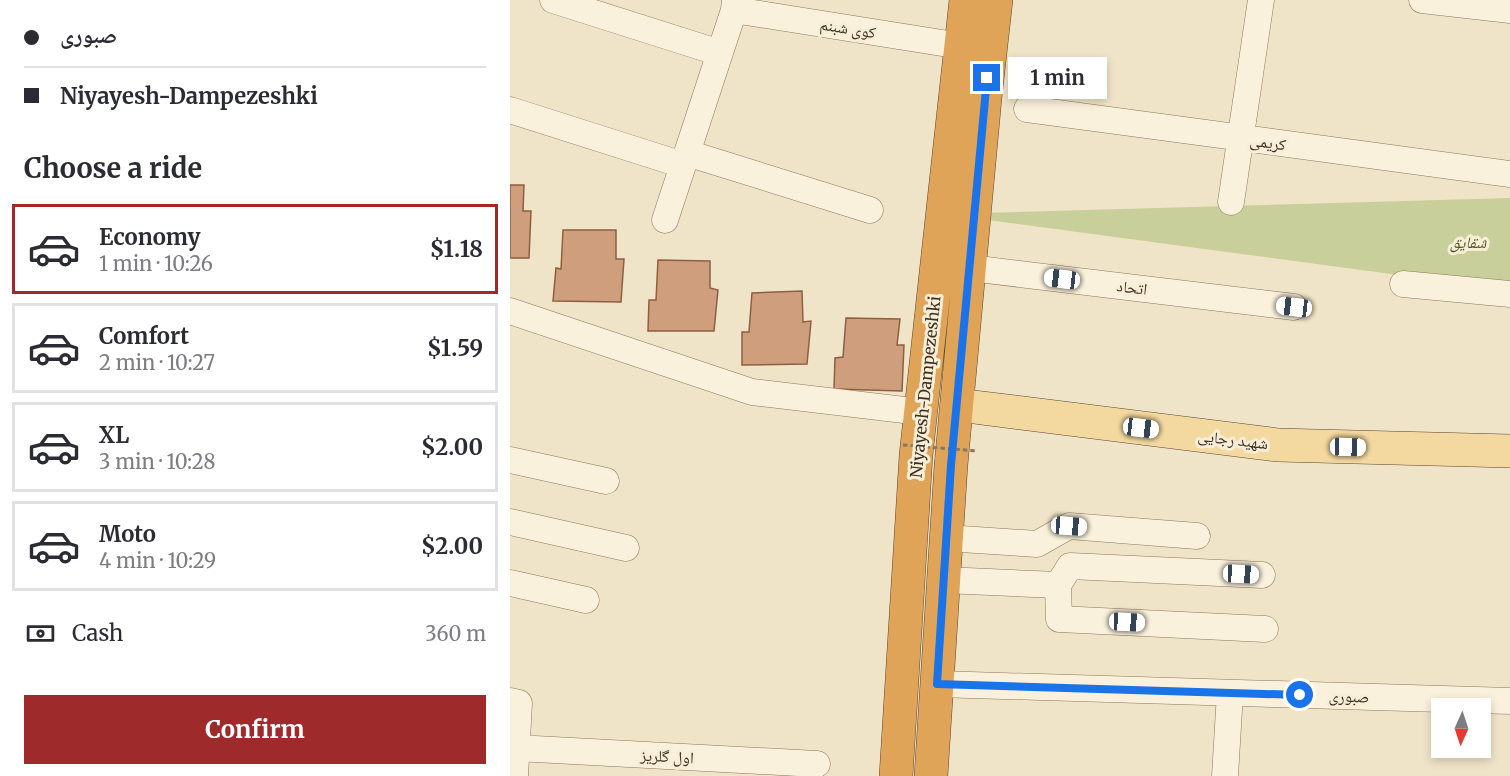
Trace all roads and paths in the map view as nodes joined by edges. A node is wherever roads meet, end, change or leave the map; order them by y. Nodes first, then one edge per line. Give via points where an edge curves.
1 (553, 0) edge
2 (966, 0) edge
3 (996, 0) edge
4 (1261, 0) edge
5 (1422, 0) edge
6 (735, 5) edge
7 (1510, 10) edge
8 (961, 46) junction
9 (720, 52) junction
10 (1027, 109) dead end
11 (510, 110) edge
12 (1240, 138) junction
13 (685, 159) junction
14 (1510, 174) edge
15 (1231, 202) dead end
16 (870, 210) dead end
17 (665, 220) dead end
18 (970, 268) junction
19 (1404, 284) dead end
20 (1510, 294) edge
21 (1294, 307) dead end
22 (510, 311) edge
23 (958, 405) junction
24 (921, 412) junction
25 (903, 445) dead end
26 (978, 451) dead end
27 (1510, 451) edge
28 (510, 460) edge
29 (606, 481) dead end
30 (510, 522) edge
31 (1197, 536) dead end
32 (946, 538) junction
33 (626, 548) dead end
34 (1262, 575) dead end
35 (944, 580) junction
36 (510, 583) edge
37 (1058, 585) junction
38 (586, 600) dead end
39 (1265, 629) dead end
40 (937, 684) junction
41 (1230, 693) junction
42 (510, 701) edge
43 (1510, 701) edge
44 (516, 748) junction
45 (817, 764) dead end
46 (515, 776) edge
47 (896, 776) edge
48 (931, 776) edge
49 (1225, 776) edge

1 - 9 street
2 - 8 highway, Niyayesh-Dampezeshki
3 - 18 highway, Niyayesh-Dampezeshki
4 - 12 street
5 - 7 street
6 - 8 street, کوی شبنم
6 - 9 street
8 - 24 highway, Niyayesh-Dampezeshki
9 - 13 street
10 - 12 street, کریمی
11 - 13 street
12 - 14 street, کریمی
12 - 15 street
13 - 16 street
13 - 17 street
18 - 21 street, اتحاد
18 - 23 highway, Niyayesh-Dampezeshki
19 - 20 street
22 - 24 street via 752,392
23 - 27 main road, شهید رجایی via 1278,445
23 - 32 highway, Niyayesh-Dampezeshki
24 - 47 highway, Niyayesh-Dampezeshki
25 - 26 path, bridge
28 - 29 street
30 - 33 street
31 - 32 street via 1069,526 1037,544
32 - 35 highway, Niyayesh-Dampezeshki
34 - 37 street via 1070,566
35 - 37 street
35 - 40 highway, Niyayesh-Dampezeshki
36 - 38 street
37 - 39 street via 1059,619
40 - 41 street, صبوری
40 - 48 highway, Niyayesh-Dampezeshki
41 - 43 street, صبوری
41 - 49 street
42 - 44 street via 519,703
44 - 45 street, اول گلریز
44 - 46 street

